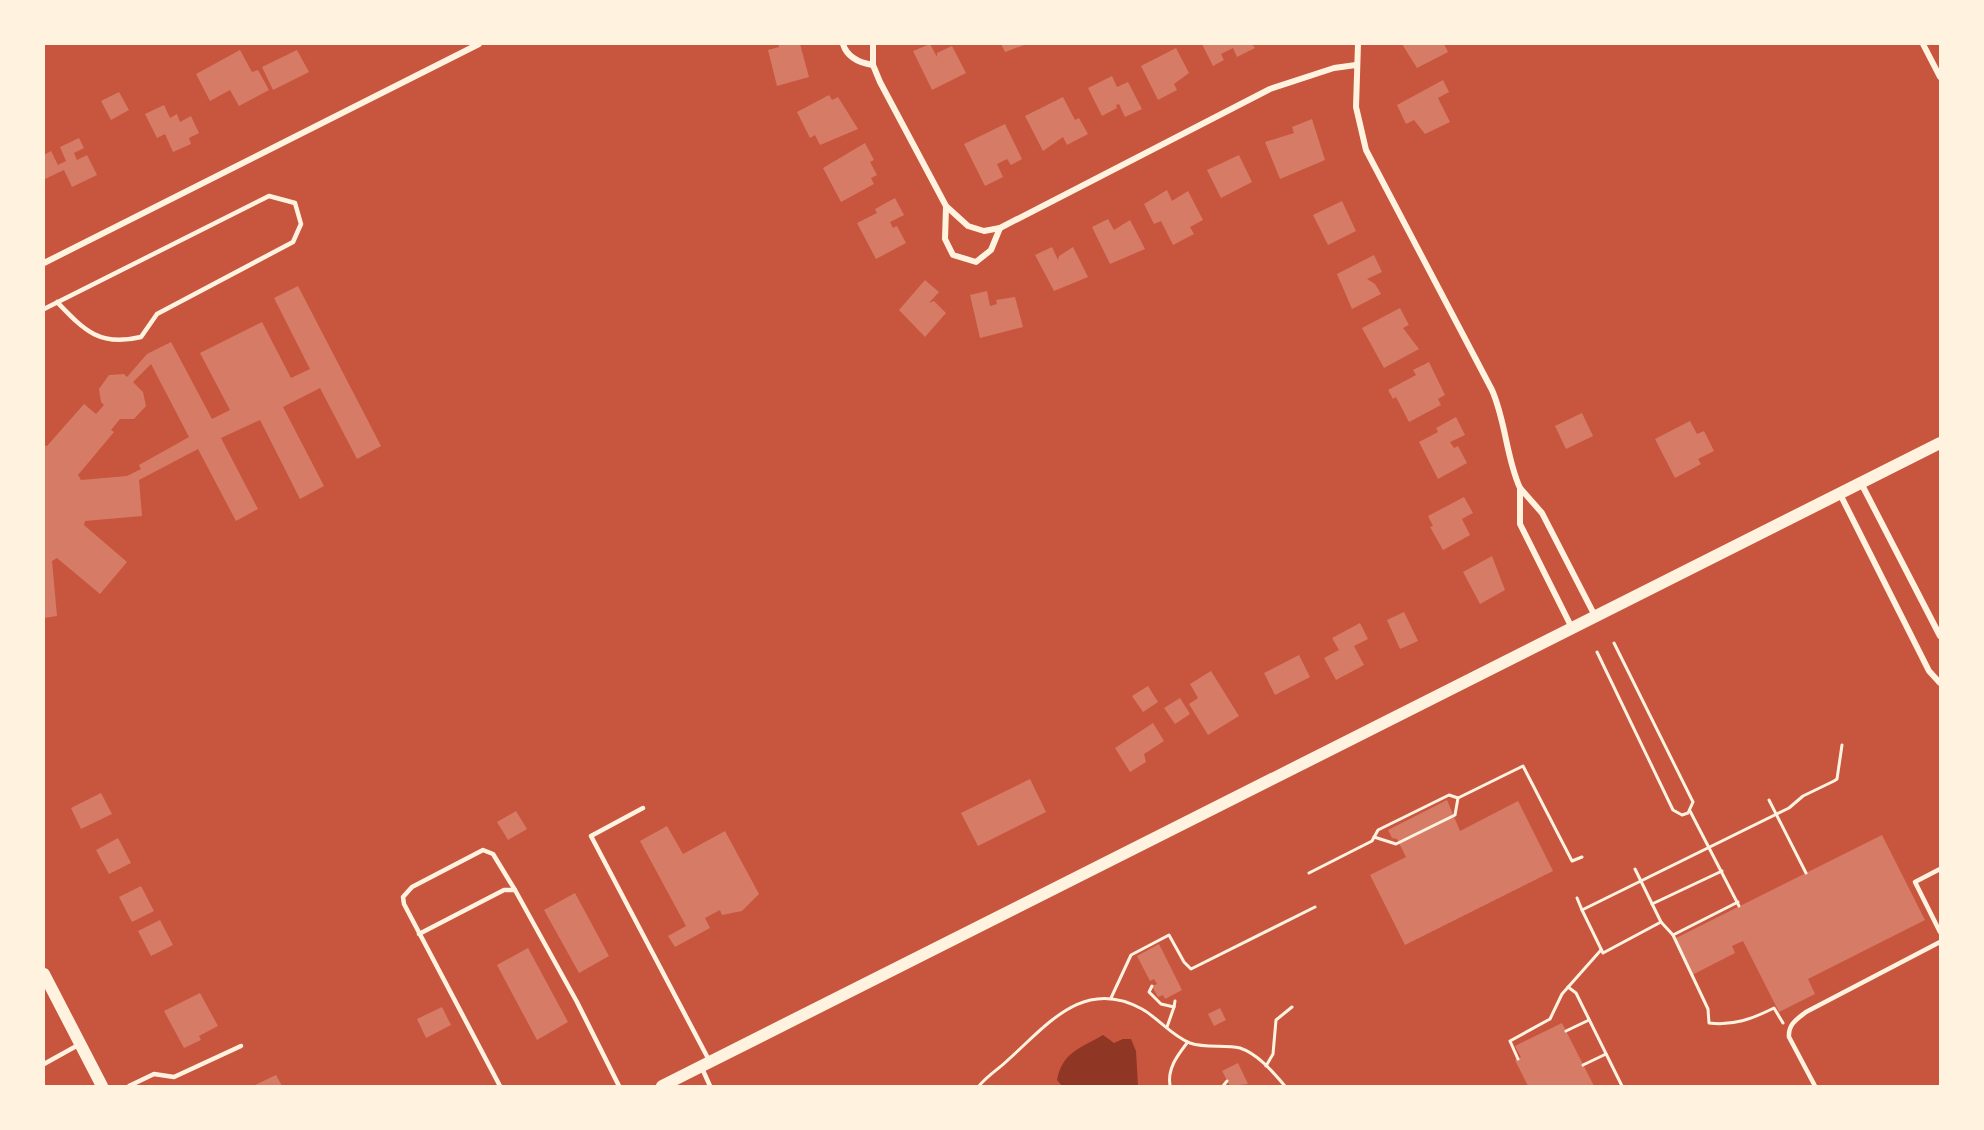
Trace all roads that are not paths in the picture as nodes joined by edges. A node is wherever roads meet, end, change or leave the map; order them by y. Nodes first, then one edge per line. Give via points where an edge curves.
1 (479, 44) edge
2 (843, 44) edge
3 (873, 44) edge
4 (1358, 44) edge
5 (1923, 44) edge
6 (873, 64) junction
7 (1356, 65) junction
8 (1941, 77) edge
9 (946, 206) junction
10 (1000, 228) junction
11 (44, 263) edge
12 (57, 302) junction
13 (44, 309) edge
14 (1941, 443) edge
15 (1861, 483) junction
16 (1520, 488) junction
17 (1840, 494) junction
18 (1595, 616) junction
19 (1572, 628) junction
20 (1941, 636) edge
21 (1941, 683) edge
22 (643, 808) dead end
23 (1941, 868) edge
24 (515, 890) junction
25 (1941, 932) edge
26 (419, 934) junction
27 (1941, 942) edge
28 (44, 974) edge
29 (80, 1044) junction
30 (241, 1046) dead end
31 (44, 1064) edge
32 (706, 1064) junction
33 (102, 1086) edge
34 (129, 1086) edge
35 (500, 1086) edge
36 (619, 1086) edge
37 (662, 1086) edge
38 (710, 1086) edge
39 (1815, 1086) edge

1 - 11 street
2 - 6 street via 849,55
3 - 6 street
4 - 7 street
5 - 8 street
6 - 9 street
7 - 10 street via 1334,68 1270,89
7 - 16 street via 1356,107 1366,150 1492,390
9 - 10 street via 968,225 984,231
9 - 10 street via 945,239 953,255 976,262 991,250
12 - 12 lane via 269,196 295,203 301,224 293,242 157,314 141,337 122,342 86,332
12 - 13 lane
14 - 15 main road
15 - 17 main road
15 - 20 street
16 - 18 street via 1542,513
16 - 19 street via 1520,524
17 - 18 main road
17 - 21 street via 1929,671
18 - 19 main road
19 - 32 main road
22 - 32 lane via 591,836
23 - 25 lane via 1916,882
24 - 26 lane via 504,890
24 - 26 lane via 493,854 483,850 406,891 404,904
24 - 36 lane
26 - 35 lane
27 - 39 lane via 1806,1012 1788,1029 1794,1050
28 - 29 main road
29 - 31 lane
29 - 33 main road
30 - 34 lane via 174,1077 154,1074
32 - 37 main road
32 - 38 lane

